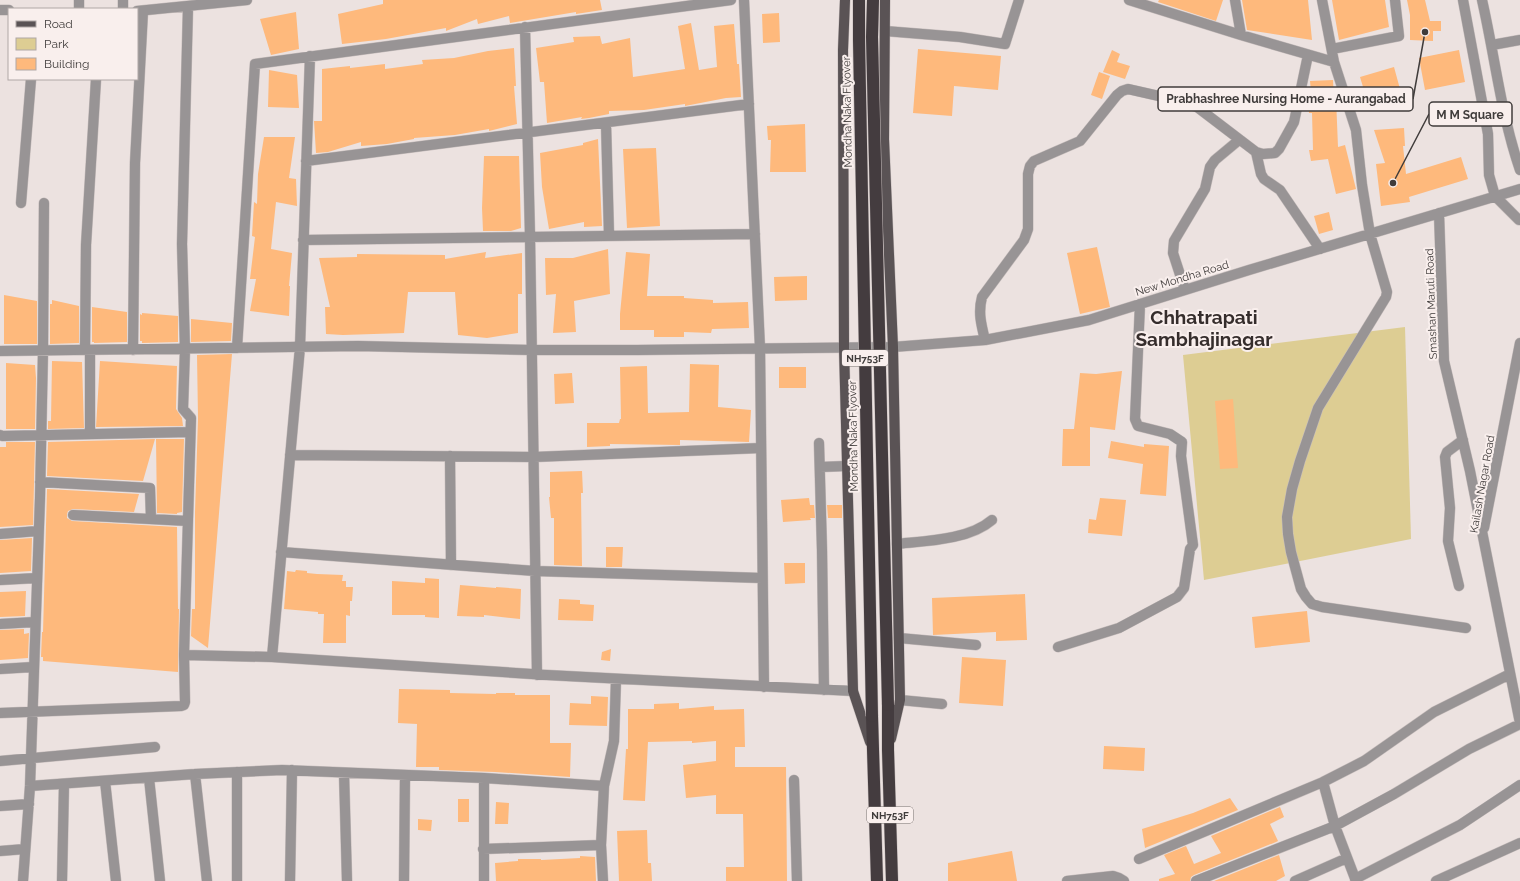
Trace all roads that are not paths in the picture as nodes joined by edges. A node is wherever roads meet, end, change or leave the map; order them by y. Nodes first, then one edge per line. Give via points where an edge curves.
1 (247, 0) edge
2 (731, 0) edge
3 (744, 0) edge
4 (845, 0) edge
5 (859, 0) edge
6 (873, 0) edge
7 (885, 0) edge
8 (1019, 0) edge
9 (1129, 0) edge
10 (1235, 0) edge
11 (1322, 0) edge
12 (1394, 0) edge
13 (1463, 0) edge
14 (1482, 0) edge
15 (229, 1) edge
16 (169, 4) edge
17 (188, 6) junction
18 (140, 11) edge
19 (525, 27) junction
20 (885, 31) junction
21 (1241, 35) junction
22 (1520, 40) edge
23 (1492, 45) junction
24 (1332, 49) junction
25 (1308, 55) junction
26 (310, 56) junction
27 (1334, 62) junction
28 (138, 72) edge
29 (31, 80) edge
30 (96, 80) edge
31 (138, 80) edge
32 (749, 104) junction
33 (606, 123) junction
34 (527, 133) junction
35 (1239, 140) junction
36 (1256, 152) junction
37 (306, 161) junction
38 (1520, 170) edge
39 (1520, 189) edge
40 (1496, 196) junction
41 (21, 203) dead end
42 (44, 203) dead end
43 (1439, 213) junction
44 (1520, 220) edge
45 (755, 234) junction
46 (1370, 234) junction
47 (609, 235) junction
48 (530, 236) junction
49 (303, 240) junction
50 (1320, 249) junction
51 (1185, 290) junction
52 (1140, 304) junction
53 (985, 340) junction
54 (1520, 343) edge
55 (300, 347) junction
56 (893, 347) junction
57 (237, 348) junction
58 (760, 348) junction
59 (844, 348) junction
60 (185, 349) junction
61 (88, 350) junction
62 (133, 350) junction
63 (532, 350) junction
64 (0, 351) edge
65 (43, 351) junction
66 (190, 432) junction
67 (90, 434) junction
68 (41, 435) junction
69 (1, 436) edge
70 (1463, 440) junction
71 (819, 443) dead end
72 (761, 448) junction
73 (290, 455) junction
74 (450, 456) junction
75 (534, 457) junction
76 (847, 466) junction
77 (820, 467) junction
78 (40, 482) junction
79 (73, 515) dead end
80 (151, 519) junction
81 (992, 520) dead end
82 (188, 521) junction
83 (38, 531) junction
84 (0, 534) edge
85 (1482, 534) junction
86 (897, 544) junction
87 (281, 552) junction
88 (451, 565) junction
89 (535, 571) junction
90 (37, 578) junction
91 (762, 578) junction
92 (0, 580) edge
93 (1459, 586) dead end
94 (35, 622) junction
95 (0, 624) edge
96 (1466, 628) dead end
97 (899, 638) junction
98 (976, 645) dead end
99 (1058, 647) dead end
100 (184, 655) junction
101 (272, 657) junction
102 (33, 667) junction
103 (0, 669) edge
104 (537, 675) junction
105 (616, 679) junction
106 (1514, 679) edge
107 (764, 687) junction
108 (824, 690) junction
109 (853, 691) junction
110 (900, 700) junction
111 (942, 704) dead end
112 (32, 712) junction
113 (0, 713) edge
114 (1520, 724) edge
115 (155, 747) dead end
116 (888, 750) junction
117 (874, 752) junction
118 (31, 759) junction
119 (0, 761) edge
120 (292, 770) junction
121 (237, 772) junction
122 (344, 773) junction
123 (195, 774) junction
124 (404, 775) junction
125 (149, 778) junction
126 (484, 778) junction
127 (794, 780) dead end
128 (105, 781) junction
129 (1323, 782) junction
130 (64, 784) junction
131 (1520, 785) edge
132 (30, 786) junction
133 (604, 786) junction
134 (29, 804) junction
135 (0, 806) edge
136 (1334, 826) junction
137 (1520, 843) edge
138 (602, 845) junction
139 (25, 849) junction
140 (483, 849) junction
141 (0, 851) edge
142 (1347, 858) junction
143 (1138, 859) dead end
144 (1355, 880) edge
145 (23, 881) edge
146 (62, 881) edge
147 (116, 881) edge
148 (160, 881) edge
149 (207, 881) edge
150 (237, 881) edge
151 (290, 881) edge
152 (347, 881) edge
153 (404, 881) edge
154 (484, 881) edge
155 (603, 881) edge
156 (797, 881) edge
157 (877, 881) edge
158 (892, 881) edge
159 (1067, 881) edge
160 (1124, 881) edge
161 (1196, 881) edge
162 (1295, 881) edge
163 (1436, 881) edge

1 - 15 street
2 - 19 street
3 - 32 street
4 - 59 main road
5 - 117 highway, Mondha Naka Flyover / NH753F, bridge
6 - 116 highway, NH753F, bridge via 872,53
7 - 20 main road
8 - 20 street via 1005,44 960,37
9 - 21 street
10 - 21 street
11 - 24 street
12 - 24 street via 1399,36
13 - 40 street via 1488,134 1489,175
14 - 23 street
15 - 17 street
16 - 17 street
16 - 18 street
17 - 60 street via 182,244
18 - 28 street
19 - 26 street
19 - 34 street
20 - 56 main road via 884,139
21 - 25 street
22 - 23 street
23 - 38 street via 1511,143
24 - 27 street
25 - 27 street
25 - 36 street via 1294,122 1275,153
26 - 37 street
26 - 57 street via 256,64
27 - 46 street via 1356,130
29 - 41 street
30 - 61 street via 86,245
31 - 62 street
32 - 33 street
32 - 45 street
33 - 34 street
33 - 47 street
34 - 37 street
34 - 48 street
35 - 36 street
35 - 51 street via 1215,160 1210,168 1205,190 1174,241 1173,253
35 - 53 street via 1197,107 1136,90 1122,91 1080,141 1039,158 1030,166 1028,229 1024,240 982,296 979,308
36 - 50 street via 1264,179 1280,190
37 - 49 street
39 - 40 street, New Mondha Road
40 - 43 street, New Mondha Road
40 - 44 street
42 - 65 street
43 - 46 street, New Mondha Road
43 - 70 street, Smashan Maruti Road via 1444,361
45 - 47 street
45 - 58 street
46 - 50 street, New Mondha Road
46 - 96 street via 1387,292 1386,297 1325,394 1312,423 1292,488 1287,517 1291,552 1301,589 1312,604
47 - 48 street
48 - 49 street
48 - 63 street
49 - 55 street
50 - 51 street, New Mondha Road
51 - 52 street, New Mondha Road
52 - 53 street, New Mondha Road via 1089,320
52 - 99 street via 1134,413 1138,426 1170,434 1182,442 1193,546 1190,549 1184,588 1177,597 1119,628
53 - 56 street, New Mondha Road
54 - 85 street, Kailash Nagar Road
55 - 57 street, New Mondha Road
55 - 63 street, New Mondha Road
55 - 73 street
56 - 59 street, New Mondha Road
56 - 86 main road
57 - 60 street, New Mondha Road
58 - 59 street, New Mondha Road
58 - 63 street, New Mondha Road
58 - 72 street
59 - 76 main road
60 - 62 street, New Mondha Road
60 - 66 street via 183,409 191,418
61 - 62 street, New Mondha Road
61 - 65 street, New Mondha Road
61 - 67 street
63 - 75 street
64 - 65 street, New Mondha Road
65 - 68 street
66 - 67 street
66 - 82 street
67 - 68 street
68 - 69 street
68 - 78 street
70 - 85 street, Smashan Maruti Road
70 - 93 street via 1447,452 1445,457 1450,512 1448,541
71 - 77 street
72 - 75 street
72 - 91 street
73 - 74 street
73 - 87 street
74 - 75 street
74 - 88 street
75 - 89 street
76 - 77 street
76 - 109 main road
77 - 108 street
78 - 80 street via 150,488
78 - 83 street
79 - 80 street
80 - 82 street
81 - 86 street via 972,532 942,539
82 - 100 street
83 - 84 street
83 - 90 street
85 - 106 street, Kailash Nagar Road
86 - 97 main road
87 - 88 street
87 - 101 street
88 - 89 street
89 - 91 street
89 - 104 street
90 - 92 street
90 - 94 street
91 - 107 street
94 - 95 street
94 - 102 street
97 - 98 street
97 - 110 main road
100 - 101 street
100 - 112 street via 184,705
101 - 104 street
102 - 103 street
102 - 112 street
104 - 105 street
105 - 107 street
105 - 133 street via 614,741
106 - 114 street, Kailash Nagar Road
106 - 129 street via 1434,712 1364,761
107 - 108 street
108 - 109 street
109 - 117 main road
110 - 111 street
110 - 116 main road
112 - 113 street
112 - 118 street
114 - 136 street via 1468,749 1394,794
115 - 118 street
116 - 158 highway, NH753F
117 - 157 highway, NH753F
118 - 119 street
118 - 132 street
120 - 121 street
120 - 122 street
120 - 151 street
121 - 123 street
121 - 150 street
122 - 124 street
122 - 152 street
123 - 125 street
123 - 149 street
124 - 126 street
124 - 153 street
125 - 128 street
125 - 148 street
126 - 133 street
126 - 140 street
127 - 156 street
128 - 130 street
128 - 147 street
129 - 136 street
129 - 143 street
130 - 132 street
130 - 146 street
131 - 144 street via 1460,825
132 - 134 street
133 - 138 street
134 - 135 street
134 - 139 street
136 - 142 street
136 - 161 street
137 - 163 street
138 - 140 street
138 - 155 street
139 - 141 street
139 - 145 street
140 - 154 street
142 - 144 street
142 - 162 street
159 - 160 street via 1113,876

